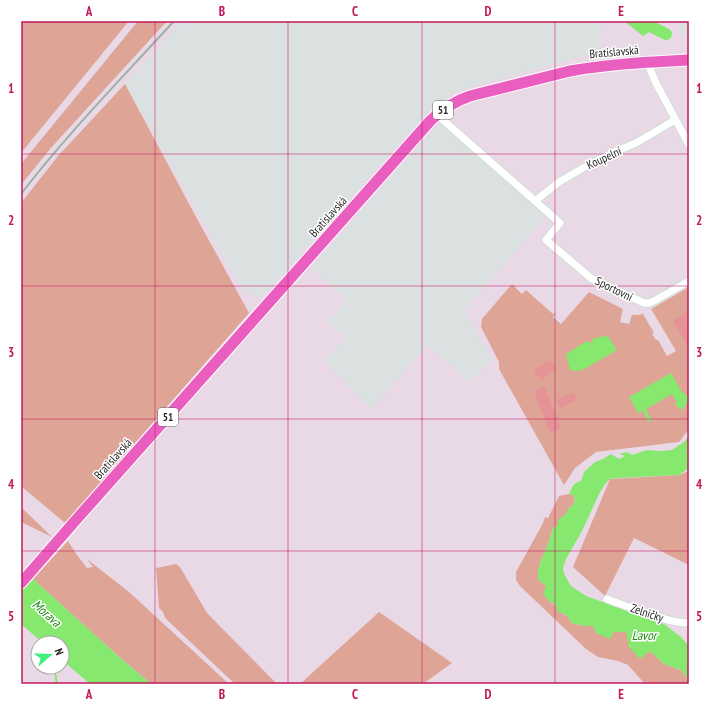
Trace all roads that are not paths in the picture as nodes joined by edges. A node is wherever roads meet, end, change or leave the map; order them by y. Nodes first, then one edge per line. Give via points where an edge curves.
1 (689, 60) edge
2 (649, 62) junction
3 (438, 114) junction
4 (675, 120) junction
5 (689, 145) edge
6 (535, 201) junction
7 (689, 281) edge
8 (21, 583) edge
9 (607, 599) dead end
10 (689, 623) edge

1 - 2 main road, Bratislavská / 51
2 - 3 main road, Bratislavská / 51 via 586,68 470,96 458,100
2 - 4 street via 656,84
3 - 6 street
3 - 8 main road, Bratislavská / 51
4 - 5 street
4 - 6 street, Koupelní via 636,143 583,168 559,182
6 - 7 street, Sportovní via 560,223 546,240 592,279 644,303 654,301
9 - 10 street, Zelničky via 669,620

